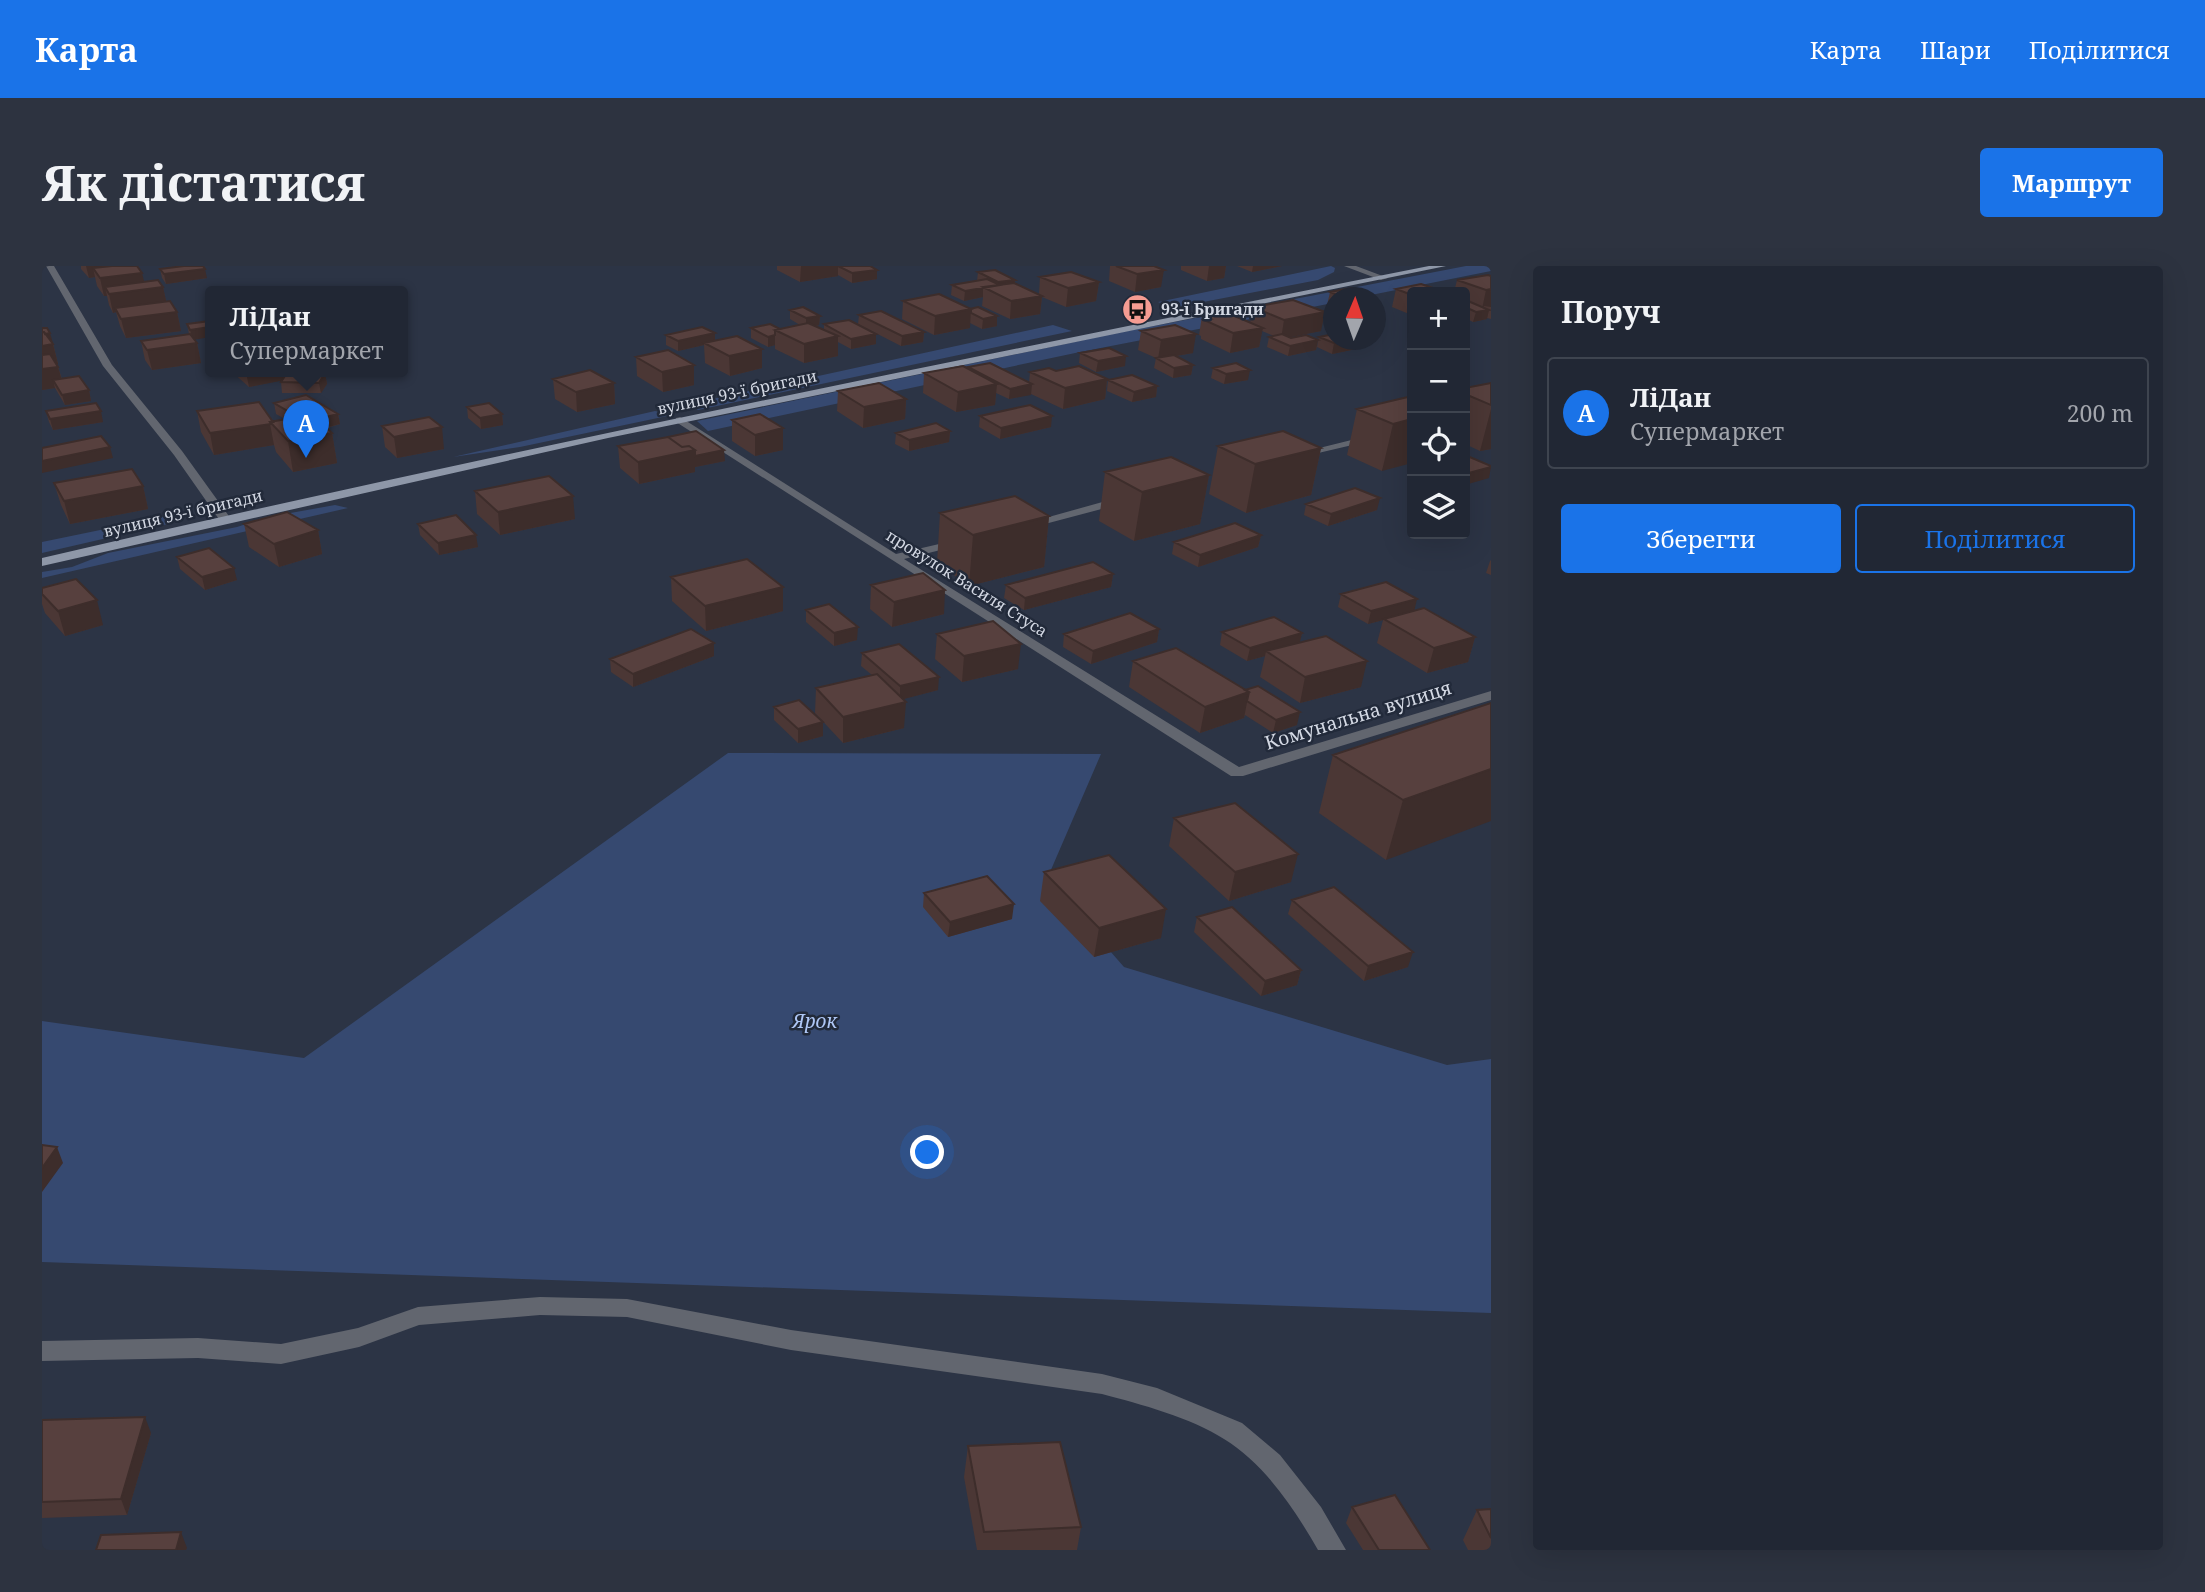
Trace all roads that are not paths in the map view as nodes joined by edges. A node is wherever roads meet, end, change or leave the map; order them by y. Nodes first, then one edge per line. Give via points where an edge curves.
1 (50, 266) edge
2 (1348, 266) edge
3 (1442, 266) edge
4 (1384, 278) junction
5 (680, 420) junction
6 (1407, 429) edge
7 (1283, 459) edge
8 (1141, 496) edge
9 (225, 519) junction
10 (1011, 529) edge
11 (972, 538) edge
12 (894, 558) junction
13 (42, 562) edge
14 (1491, 695) edge
15 (1237, 773) joint
16 (42, 1351) edge
17 (1333, 1550) edge

1 - 9 street via 108,366
2 - 4 street
3 - 4 main road, вулиця 93-ї бригади
4 - 5 main road, вулиця 93-ї бригади
5 - 9 main road, вулиця 93-ї бригади
5 - 12 street, провулок Василя Стуса
6 - 7 street
8 - 10 street
9 - 13 main road, вулиця 93-ї бригади
11 - 12 street
12 - 15 street, провулок Василя Стуса
14 - 15 street, Комунальна вулиця
16 - 17 street via 198,1348 281,1354 359,1337 418,1316 541,1306 627,1308 791,1340 1113,1387 1157,1398 1233,1431 1271,1463

